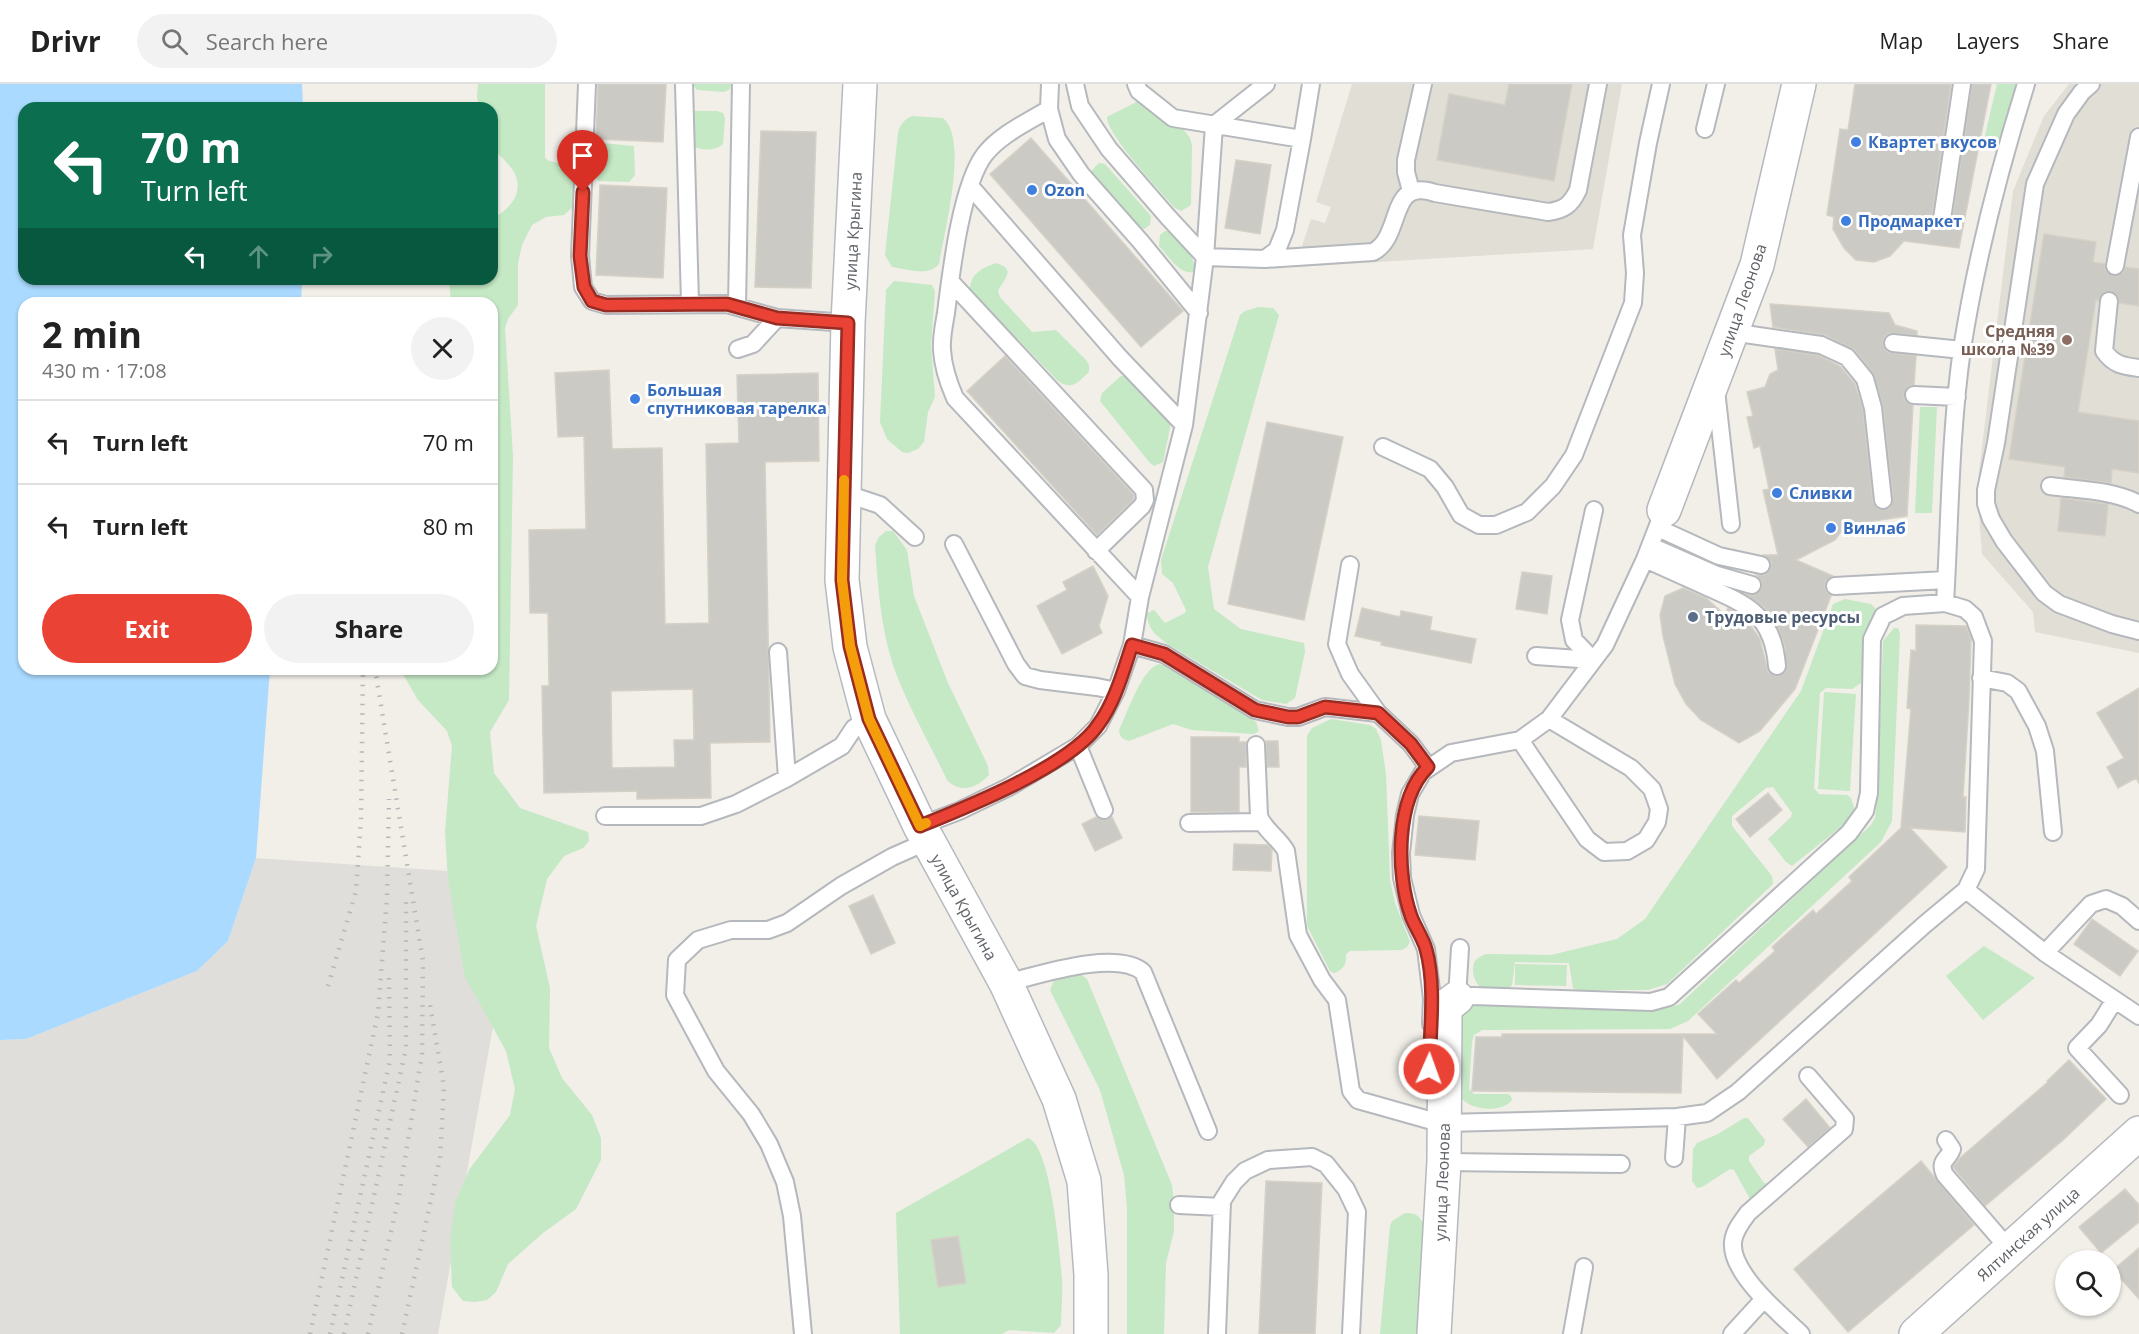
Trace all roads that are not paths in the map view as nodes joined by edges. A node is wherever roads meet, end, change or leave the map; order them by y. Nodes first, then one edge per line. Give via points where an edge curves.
1 (587, 84) edge
2 (684, 84) edge
3 (741, 84) edge
4 (860, 84) edge
5 (1050, 84) edge
6 (1075, 84) edge
7 (1136, 84) edge
8 (1266, 84) edge
9 (1311, 84) edge
10 (1424, 84) edge
11 (1598, 84) edge
12 (1661, 84) edge
13 (1716, 84) edge
14 (1799, 84) edge
15 (1962, 84) edge
16 (2026, 84) edge
17 (2091, 84) edge
18 (1049, 109) junction
19 (1214, 125) junction
20 (1705, 129) dead end
21 (2139, 137) edge
22 (1302, 138) junction
23 (970, 186) junction
24 (1411, 191) junction
25 (1942, 219) dead end
26 (1205, 257) junction
27 (1265, 259) junction
28 (2115, 266) dead end
29 (950, 281) junction
30 (2109, 301) dead end
31 (690, 303) junction
32 (737, 306) junction
33 (1199, 313) junction
34 (777, 318) junction
35 (848, 323) junction
36 (1731, 332) junction
37 (1893, 343) dead end
38 (738, 349) dead end
39 (1962, 350) junction
40 (2139, 368) edge
41 (1715, 380) junction
42 (1914, 395) dead end
43 (1957, 397) junction
44 (1184, 425) junction
45 (1383, 447) dead end
46 (2050, 486) dead end
47 (844, 493) junction
48 (1884, 500) dead end
49 (2139, 504) edge
50 (1594, 510) dead end
51 (1661, 519) junction
52 (1731, 524) dead end
53 (915, 537) dead end
54 (954, 544) dead end
55 (1096, 551) junction
56 (1648, 553) junction
57 (1350, 565) dead end
58 (1761, 565) dead end
59 (1946, 580) junction
60 (1752, 585) dead end
61 (1834, 586) dead end
62 (1140, 597) junction
63 (1945, 603) junction
64 (2139, 631) edge
65 (1132, 645) junction
66 (778, 652) dead end
67 (1536, 656) dead end
68 (1593, 660) junction
69 (1777, 666) dead end
70 (1981, 678) junction
71 (1116, 691) junction
72 (1378, 713) junction
73 (869, 719) junction
74 (1549, 719) junction
75 (1520, 740) junction
76 (1256, 745) dead end
77 (1078, 746) junction
78 (1428, 767) junction
79 (787, 778) junction
80 (1104, 810) dead end
81 (605, 816) dead end
82 (1261, 822) junction
83 (1189, 823) dead end
84 (2053, 832) dead end
85 (924, 833) junction
86 (1966, 890) junction
87 (2139, 921) edge
88 (1460, 948) dead end
89 (2045, 953) junction
90 (1006, 983) junction
91 (1457, 998) junction
92 (2114, 1001) junction
93 (2139, 1016) edge
94 (1808, 1076) dead end
95 (2120, 1095) dead end
96 (1433, 1109) junction
97 (1677, 1117) junction
98 (1208, 1131) dead end
99 (2139, 1133) edge
100 (1946, 1140) dead end
101 (1674, 1158) dead end
102 (1444, 1162) junction
103 (1621, 1164) dead end
104 (1179, 1205) dead end
105 (1222, 1207) junction
106 (1442, 1207) junction
107 (2009, 1249) junction
108 (1584, 1267) dead end
109 (1764, 1299) junction
110 (803, 1334) edge
111 (1091, 1334) edge
112 (1217, 1334) edge
113 (1351, 1334) edge
114 (1434, 1334) edge
115 (1572, 1334) edge
116 (1732, 1334) edge
117 (1801, 1334) edge
118 (1916, 1334) edge

1 - 31 lane via 580,256 584,287 592,301 606,305
2 - 31 lane
3 - 32 lane
4 - 35 main road, улица Крыгина
5 - 18 lane
6 - 26 lane via 1080,106 1109,149
7 - 19 lane via 1139,91 1173,118
8 - 19 lane
9 - 22 lane
10 - 24 lane via 1406,160
11 - 24 lane via 1578,190 1562,210 1548,212 1423,189
12 - 45 lane via 1632,235 1633,303 1574,455 1553,486 1527,512 1496,525 1479,525 1461,515 1430,469
13 - 20 lane
14 - 36 main road, улица Леонова via 1757,265
15 - 25 lane
16 - 39 lane via 1980,255
17 - 64 lane via 2066,114 2036,184 1986,504 2004,541 2044,593 2059,604
18 - 23 lane via 985,154
18 - 33 lane via 1057,138 1081,174
19 - 22 lane
19 - 26 lane
21 - 28 lane
22 - 27 lane via 1285,230 1277,250
23 - 29 lane
23 - 44 lane
24 - 27 lane via 1403,199 1387,242 1373,252
26 - 27 lane
26 - 33 lane
29 - 55 lane via 942,347 944,370 956,398
29 - 55 lane via 1144,490 1142,506
30 - 40 lane via 2104,351 2120,365
31 - 32 lane
32 - 34 lane
33 - 44 lane
34 - 35 lane
34 - 38 lane via 753,344
35 - 47 main road, улица Крыгина
36 - 41 main road, улица Леонова
36 - 48 lane via 1821,345 1847,357 1865,379 1873,408
37 - 39 lane
39 - 43 lane
41 - 51 main road, улица Леонова
41 - 52 lane
42 - 43 lane
43 - 59 lane
44 - 62 lane
46 - 49 lane via 2130,499
47 - 53 lane via 880,505
47 - 73 main road, улица Крыгина via 842,580 850,646
50 - 68 lane via 1570,620 1574,640
51 - 56 lane
51 - 58 lane via 1719,556
54 - 71 lane via 1025,676
55 - 62 lane
56 - 60 lane
56 - 68 lane via 1605,645
56 - 69 lane via 1748,606 1772,636
57 - 72 lane via 1337,644 1350,674
59 - 61 lane
59 - 63 lane
62 - 65 lane
63 - 70 lane via 1965,609 1974,617 1983,641
63 - 91 lane via 1903,606 1890,612 1883,616 1872,639 1869,794 1865,811 1848,833 1669,997 1651,1002
65 - 71 lane
65 - 72 lane via 1164,654 1255,710 1288,717 1325,707
66 - 79 lane
67 - 68 lane
68 - 74 lane
70 - 84 lane via 2007,683 2018,691 2037,726 2044,751
70 - 86 lane via 1977,869
71 - 77 lane via 1098,726
72 - 78 lane via 1411,744
73 - 79 lane via 854,728 842,746
73 - 85 main road, улица Крыгина
74 - 75 lane
74 - 75 lane via 1631,768 1652,789 1659,809 1657,822 1646,840 1627,851 1604,852 1587,839
75 - 78 lane via 1451,753
76 - 82 lane
77 - 80 lane
77 - 85 lane
78 - 96 lane via 1410,794 1401,853 1406,899 1426,949 1430,978
79 - 81 lane via 736,804 700,816
82 - 83 lane
82 - 96 lane via 1286,851 1298,935 1337,1000 1351,1091 1358,1100
85 - 90 main road, улица Крыгина
85 - 110 lane via 787,923 768,930 731,930 698,940 676,960 675,995 716,1071 751,1114 769,1144 785,1182
86 - 89 lane
86 - 97 lane via 1718,1107 1707,1113
87 - 89 lane via 2122,906 2106,900 2091,904
88 - 91 lane
89 - 92 lane
90 - 98 lane via 1087,963 1136,966 1143,972
90 - 111 main road, улица Крыгина via 1059,1099 1084,1181
91 - 96 main road, улица Леонова via 1445,1012
92 - 93 lane
92 - 95 lane via 2095,1030 2077,1048
94 - 109 lane via 1846,1122 1844,1129 1748,1213 1732,1240 1739,1266
96 - 97 lane
96 - 102 main road, улица Леонова
96 - 106 lane via 1430,1185 1432,1196
97 - 101 lane
99 - 107 main road, Ялтинская улица
100 - 107 lane via 1952,1149 1942,1168 1945,1175
102 - 103 lane
102 - 106 main road, улица Леонова
104 - 105 lane
105 - 112 lane
105 - 113 lane via 1234,1182 1268,1160 1311,1157 1326,1164 1346,1189 1357,1212
106 - 114 main road, улица Леонова
107 - 118 main road, Ялтинская улица
108 - 115 lane
109 - 116 lane
109 - 117 lane

